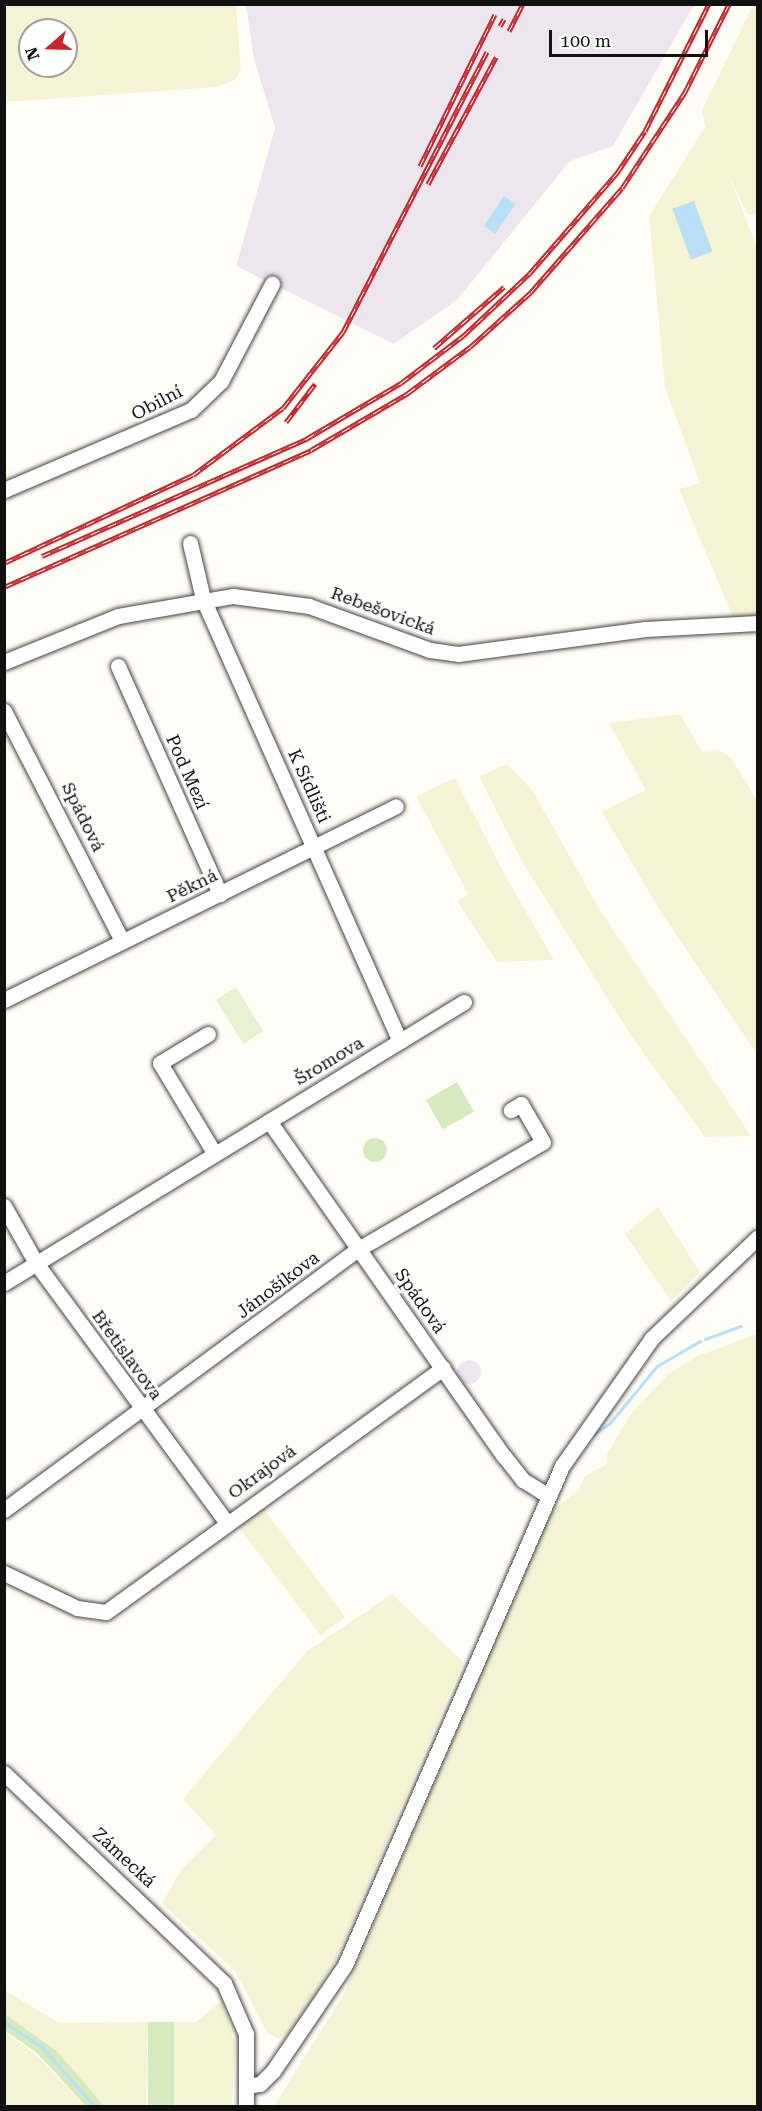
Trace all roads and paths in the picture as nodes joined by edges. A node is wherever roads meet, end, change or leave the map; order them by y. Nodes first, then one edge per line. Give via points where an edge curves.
1 (272, 284) dead end
2 (4, 490) edge
3 (190, 543) dead end
4 (203, 599) junction
5 (758, 623) edge
6 (4, 662) edge
7 (118, 666) dead end
8 (6, 710) edge
9 (396, 806) dead end
10 (315, 846) junction
11 (220, 894) junction
12 (122, 941) junction
13 (4, 1000) edge
14 (464, 1002) dead end
15 (208, 1034) dead end
16 (400, 1041) junction
17 (511, 1110) dead end
18 (269, 1121) junction
19 (215, 1154) junction
20 (4, 1206) edge
21 (758, 1237) edge
22 (360, 1248) junction
23 (36, 1263) junction
24 (4, 1283) edge
25 (442, 1368) junction
26 (143, 1409) junction
27 (547, 1495) junction
28 (4, 1510) edge
29 (226, 1522) junction
30 (4, 1573) edge
31 (4, 1773) edge
32 (247, 2086) junction
33 (246, 2106) edge

1 - 2 street, Obilní via 221,381 191,410
3 - 4 street, K Sídlišti
4 - 5 street, Rebešovická via 286,600 458,654 645,629
4 - 6 street, Rebešovická via 118,616
4 - 10 street, K Sídlišti
7 - 11 street, Pod Mezí
8 - 12 street, Spádová
9 - 10 street, Pěkná
10 - 11 street, Pěkná
10 - 16 street, K Sídlišti
11 - 12 street, Pěkná
12 - 13 street, Pěkná
14 - 16 street, Šromova
15 - 19 street via 160,1063
16 - 18 street, Šromova
17 - 22 street, Jánošíkova via 521,1104 543,1142
18 - 19 street, Šromova
18 - 22 street, Spádová
19 - 23 street, Šromova
20 - 23 street, Břetislavova
21 - 27 street via 705,1282 639,1354 592,1418
22 - 25 street, Spádová
22 - 26 street, Jánošíkova
23 - 24 street, Šromova
23 - 26 street, Břetislavova
25 - 27 street, Spádová via 519,1475
25 - 29 street, Okrajová
26 - 28 street, Jánošíkova
26 - 29 street, Břetislavova
27 - 32 street via 345,1965 273,2071 260,2084
29 - 30 street, Okrajová via 106,1612 77,1608
31 - 32 street, Zámecká via 216,1973 243,2021
32 - 33 street, Zámecká

